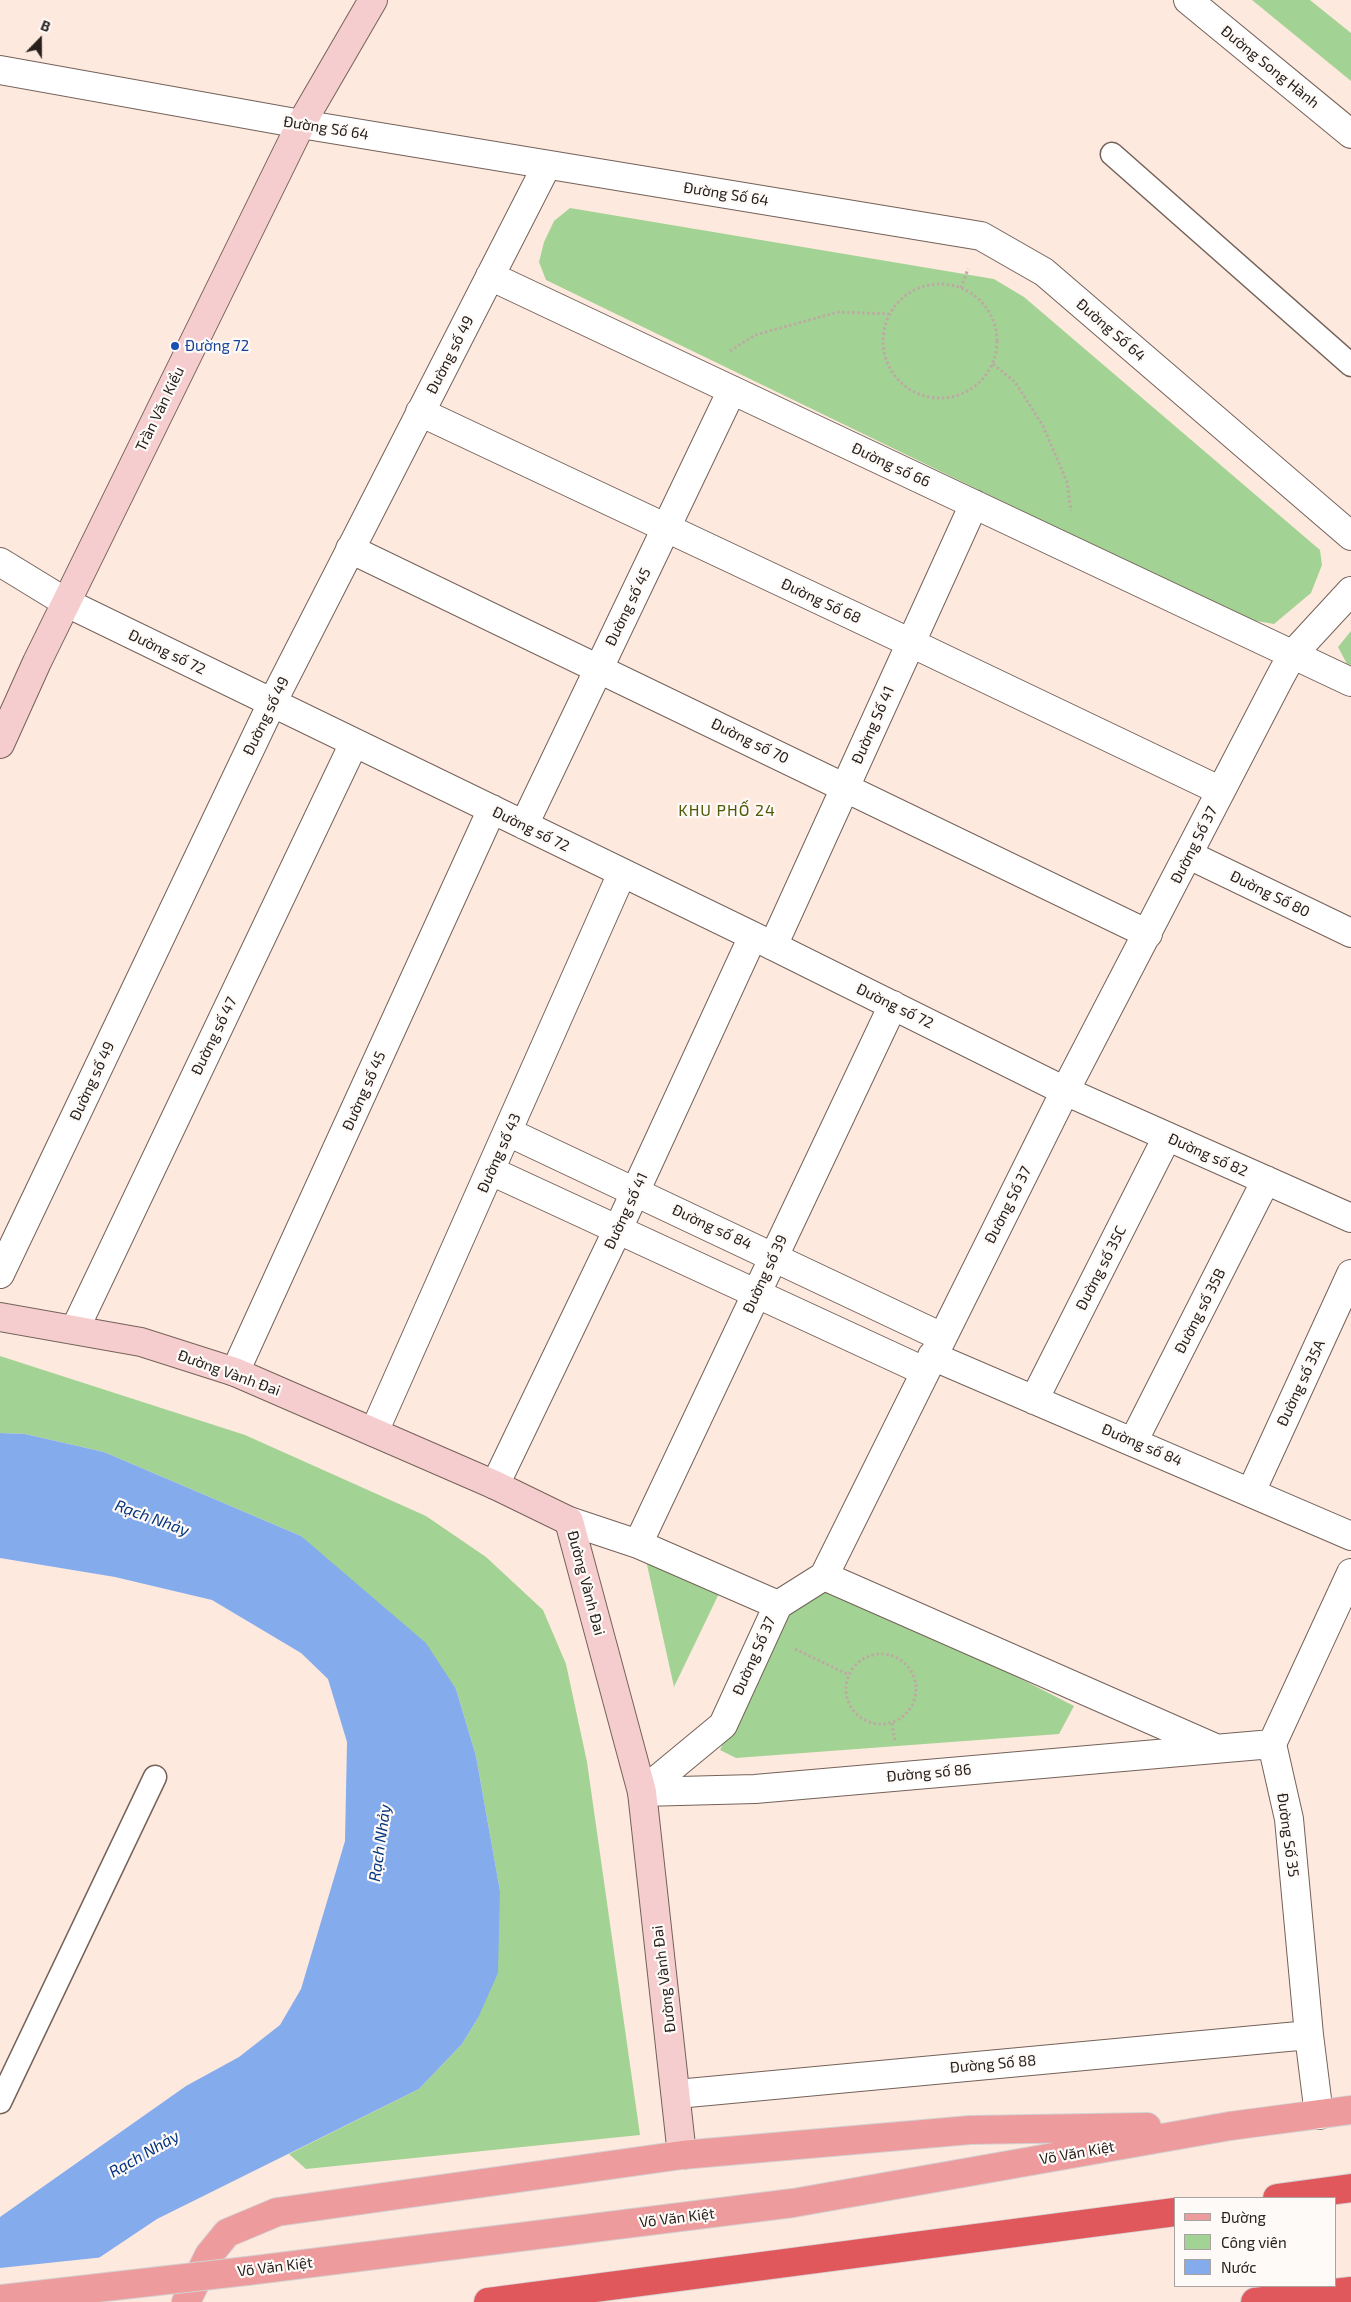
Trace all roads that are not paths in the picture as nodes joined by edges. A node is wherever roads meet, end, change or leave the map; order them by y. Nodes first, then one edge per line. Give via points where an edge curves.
1 (373, 0) edge
2 (1188, 0) edge
3 (0, 70) edge
4 (301, 124) junction
5 (1351, 134) edge
6 (1112, 154) dead end
7 (547, 165) junction
8 (490, 276) junction
9 (1351, 365) edge
10 (732, 390) junction
11 (420, 412) junction
12 (974, 504) junction
13 (666, 528) junction
14 (1351, 536) edge
15 (350, 549) junction
16 (0, 562) edge
17 (1351, 591) edge
18 (67, 603) junction
19 (911, 643) junction
20 (1292, 655) junction
21 (599, 668) junction
22 (1351, 682) edge
23 (272, 703) junction
24 (354, 743) junction
25 (0, 744) edge
26 (846, 787) junction
27 (1221, 792) junction
28 (492, 809) junction
29 (524, 825) junction
30 (1189, 855) junction
31 (622, 873) junction
32 (1351, 933) edge
33 (1148, 934) junction
34 (763, 941) junction
35 (893, 1004) junction
36 (1065, 1091) junction
37 (508, 1132) junction
38 (1167, 1136) junction
39 (491, 1171) junction
40 (1266, 1180) junction
41 (635, 1191) junction
42 (1351, 1218) edge
43 (618, 1229) junction
44 (773, 1256) junction
45 (0, 1274) edge
46 (1351, 1274) edge
47 (756, 1292) junction
48 (0, 1317) edge
49 (75, 1328) junction
50 (933, 1355) junction
51 (235, 1372) junction
52 (1034, 1400) junction
53 (374, 1432) junction
54 (1133, 1442) junction
55 (495, 1485) junction
56 (1251, 1492) junction
57 (569, 1521) junction
58 (1351, 1536) edge
59 (638, 1544) junction
60 (1351, 1573) edge
61 (824, 1576) junction
62 (778, 1605) junction
63 (1272, 1744) junction
64 (1216, 1748) junction
65 (155, 1777) dead end
66 (642, 1792) junction
67 (1308, 2035) junction
68 (677, 2094) junction
69 (0, 2102) edge
70 (1351, 2110) edge
71 (1319, 2115) junction
72 (1230, 2126) junction
73 (682, 2155) junction
74 (1351, 2188) edge
75 (1284, 2197) edge
76 (1174, 2212) edge
77 (1351, 2291) edge
78 (0, 2299) edge
79 (186, 2302) edge
80 (488, 2302) edge
81 (1254, 2302) edge

1 - 4 street, Trần Văn Kiểu
2 - 5 street, Đường Song Hành
3 - 4 street, Đường Số 64
4 - 7 street, Đường Số 64
4 - 18 street, Trần Văn Kiểu
6 - 9 lane
7 - 8 street, Đường số 49
7 - 14 street, Đường Số 64 via 981,236 1044,272
8 - 10 street, Đường số 66
8 - 11 street, Đường số 49
10 - 12 street, Đường số 66
10 - 13 street, Đường số 45
11 - 13 street, Đường Số 68
11 - 15 street, Đường số 49
12 - 19 street, Đường Số 41
12 - 20 street, Đường số 66
13 - 19 street, Đường Số 68
13 - 21 street, Đường số 45
15 - 21 street, Đường số 70
15 - 23 street, Đường số 49
16 - 18 street, Đường số 72
17 - 20 street, Đường Số 37
18 - 23 street, Đường số 72
18 - 25 street, Trần Văn Kiểu
19 - 26 street, Đường Số 41
19 - 27 street, Đường Số 68
20 - 22 street, Đường số 66
20 - 27 street, Đường Số 37
21 - 26 street, Đường số 70
21 - 29 street, Đường số 45
23 - 24 street, Đường số 72
23 - 45 street, Đường số 49
24 - 28 street, Đường số 72
24 - 49 street, Đường số 47
26 - 33 street, Đường số 70
26 - 34 street, Đường Số 41
27 - 30 street, Đường Số 37
28 - 29 street, Đường số 72
28 - 51 street, Đường số 45
29 - 31 street, Đường số 72
30 - 32 street, Đường Số 80
30 - 33 street, Đường Số 37
31 - 34 street, Đường số 72
31 - 37 street, Đường số 43
33 - 36 street, Đường Số 37
34 - 35 street, Đường số 72
34 - 41 street, Đường số 41
35 - 36 street, Đường số 72
35 - 44 street, Đường số 39
36 - 38 street, Đường số 82
36 - 50 street, Đường Số 37
37 - 39 street, Đường số 43
37 - 41 street, Đường số 84
38 - 40 street, Đường số 82
38 - 52 street, Đường số 35C
39 - 43 street, Đường số 84
39 - 53 street, Đường số 43
40 - 42 street, Đường số 82
40 - 54 street, Đường số 35B
41 - 43 street, Đường số 41
41 - 44 street, Đường số 84
43 - 47 street, Đường số 84
43 - 55 street, Đường số 41
44 - 47 street, Đường số 39
44 - 50 street, Đường số 84
46 - 56 street, Đường số 35A
47 - 50 street, Đường số 84
47 - 59 street, Đường số 39
48 - 49 street, Đường Vành Đai
49 - 51 street, Đường Vành Đai via 141,1342
50 - 52 street, Đường số 84
50 - 61 street, Đường Số 37
51 - 53 street, Đường Vành Đai
52 - 54 street, Đường số 84
53 - 55 street, Đường Vành Đai
54 - 56 street, Đường số 84
55 - 57 street, Đường Vành Đai
56 - 58 street, Đường số 84
57 - 59 street
57 - 66 street, Đường Vành Đai
59 - 62 street
60 - 63 street
61 - 62 street, Đường Số 37
61 - 64 street, Đường số 86
62 - 66 street, Đường Số 37 via 723,1725
63 - 64 street, Đường số 86
63 - 67 street, Đường Số 35 via 1289,1819
64 - 66 street, Đường số 86 via 755,1789
65 - 69 lane
66 - 68 street, Đường Vành Đai
67 - 68 street, Đường Số 88
67 - 71 street, Đường Số 35
68 - 73 street, Đường Vành Đai
70 - 71 main road, Võ Văn Kiệt
71 - 72 main road, Võ Văn Kiệt
72 - 73 main road via 970,2130
72 - 78 main road, Võ Văn Kiệt, bridge via 793,2203
73 - 79 main road via 277,2212 227,2233 209,2255
74 - 75 highway
76 - 80 highway
77 - 81 highway

